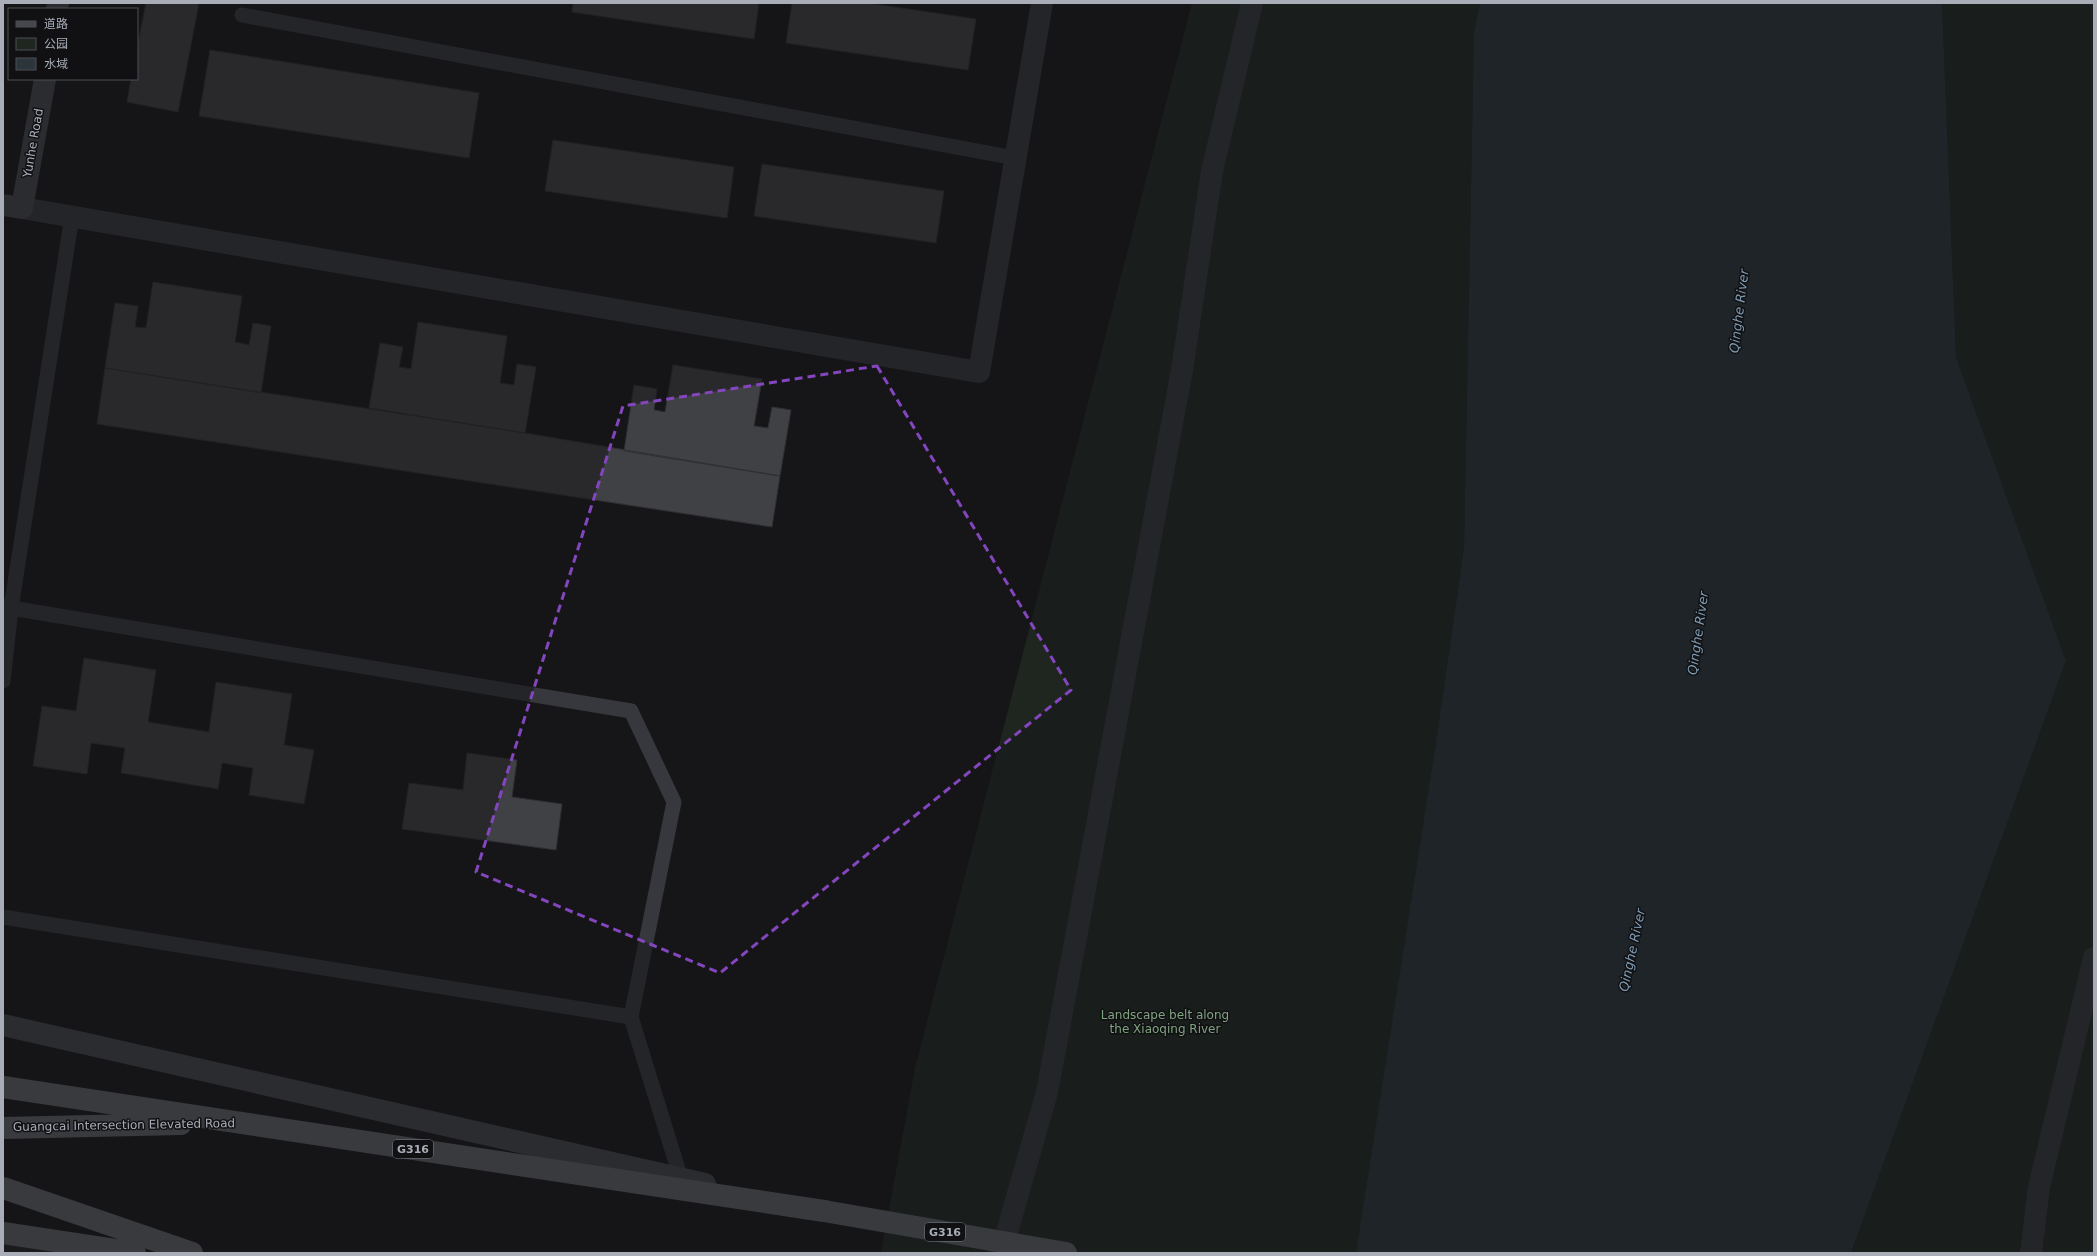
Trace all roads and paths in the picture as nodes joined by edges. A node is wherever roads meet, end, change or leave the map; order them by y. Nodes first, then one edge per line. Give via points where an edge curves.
1 (1042, 3) edge
2 (1252, 3) edge
3 (242, 15) dead end
4 (45, 80) edge
5 (1015, 158) junction
6 (12, 206) edge
7 (72, 216) junction
8 (7, 607) edge
9 (3, 681) edge
10 (3, 917) edge
11 (2094, 958) edge
12 (631, 1017) junction
13 (3, 1025) edge
14 (3, 1088) edge
15 (244, 1123) junction
16 (3, 1128) edge
17 (681, 1179) junction
18 (3, 1188) edge
19 (824, 1211) junction
20 (3, 1233) edge
21 (135, 1253) edge
22 (192, 1253) edge
23 (1001, 1253) edge
24 (1066, 1253) edge
25 (2031, 1253) edge

1 - 5 street
2 - 23 street via 1212,171 1182,370 1047,1092
3 - 5 lane
4 - 6 street, Yunhe Road
5 - 7 street via 979,372
6 - 7 street
7 - 8 lane
8 - 9 lane
8 - 12 lane via 630,711 674,802
10 - 12 lane
11 - 25 street via 2039,1187
12 - 17 lane
13 - 17 street
14 - 15 highway, G316
15 - 16 highway, Guangcai Intersection Elevated Road
15 - 19 highway, G316
17 - 19 street
18 - 22 highway
19 - 24 highway, G316, bridge
20 - 21 highway

